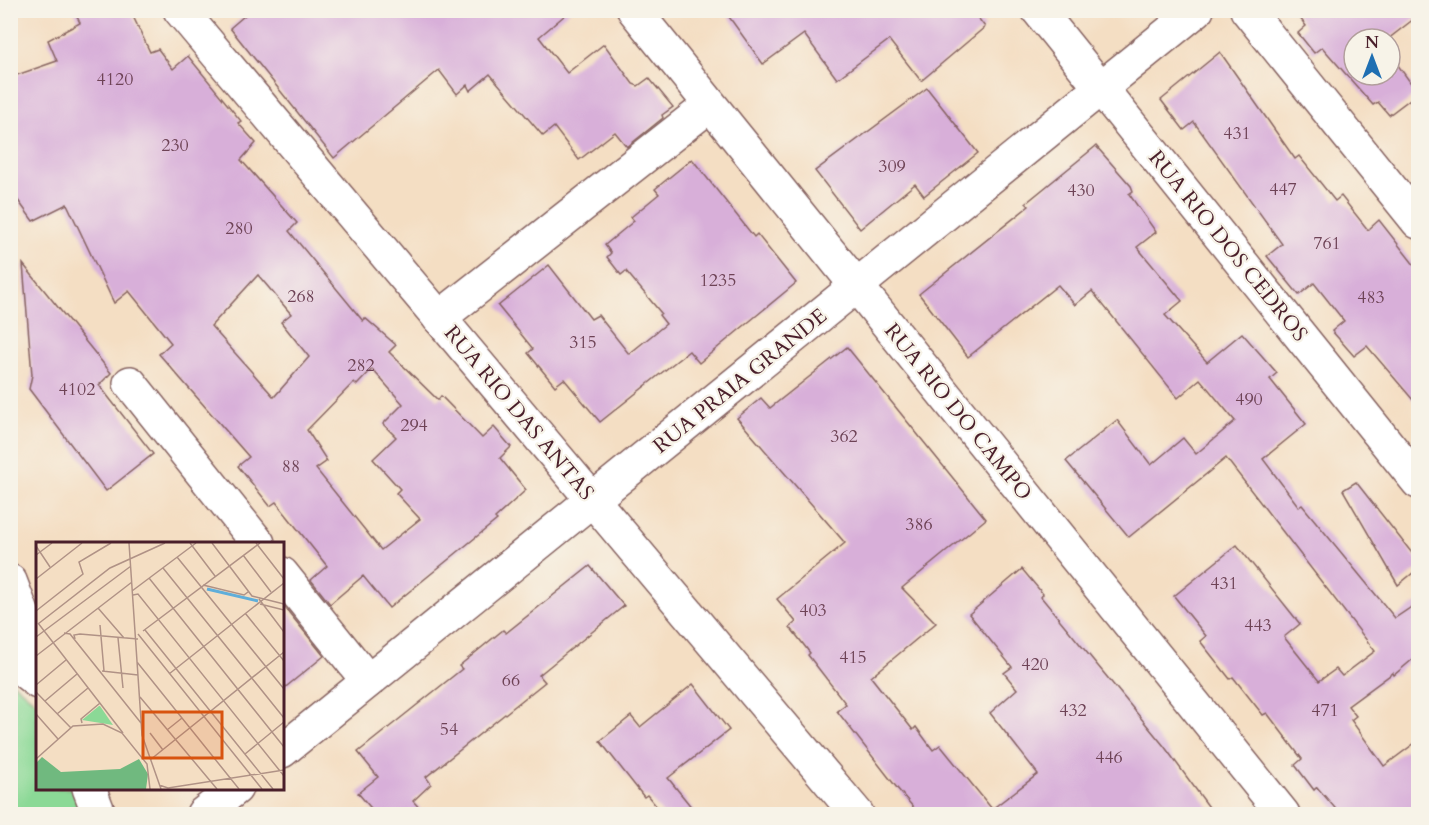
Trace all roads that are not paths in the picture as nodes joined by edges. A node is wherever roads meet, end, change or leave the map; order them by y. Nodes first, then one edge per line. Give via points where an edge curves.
1 (180, 10) edge
2 (634, 10) edge
3 (1038, 10) edge
4 (1197, 10) edge
5 (1247, 10) edge
6 (1101, 88) junction
7 (710, 105) junction
8 (1419, 222) edge
9 (857, 286) junction
10 (439, 318) junction
11 (130, 383) dead end
12 (1419, 482) edge
13 (592, 500) junction
14 (257, 542) edge
15 (284, 576) edge
16 (10, 581) edge
17 (36, 649) edge
18 (10, 660) edge
19 (36, 680) edge
20 (368, 681) junction
21 (284, 749) edge
22 (89, 789) edge
23 (235, 789) edge
24 (99, 814) edge
25 (203, 814) edge
26 (857, 814) edge
27 (1282, 814) edge

1 - 10 street, RUA RIO DAS ANTAS
2 - 7 street, RUA RIO DO CAMPO
3 - 6 street, RUA RIO DOS CEDROS
4 - 6 street, RUA PRAIA GRANDE
5 - 8 street
6 - 9 street, RUA PRAIA GRANDE
6 - 12 street, RUA RIO DOS CEDROS
7 - 9 street, RUA RIO DO CAMPO
7 - 10 street
9 - 13 street, RUA PRAIA GRANDE
9 - 27 street, RUA RIO DO CAMPO
10 - 13 street, RUA RIO DAS ANTAS
11 - 14 street
13 - 20 street, RUA PRAIA GRANDE
13 - 26 street, RUA RIO DAS ANTAS
15 - 20 street
16 - 17 street
18 - 19 street
20 - 21 street, RUA PRAIA GRANDE
22 - 24 street
23 - 25 street

